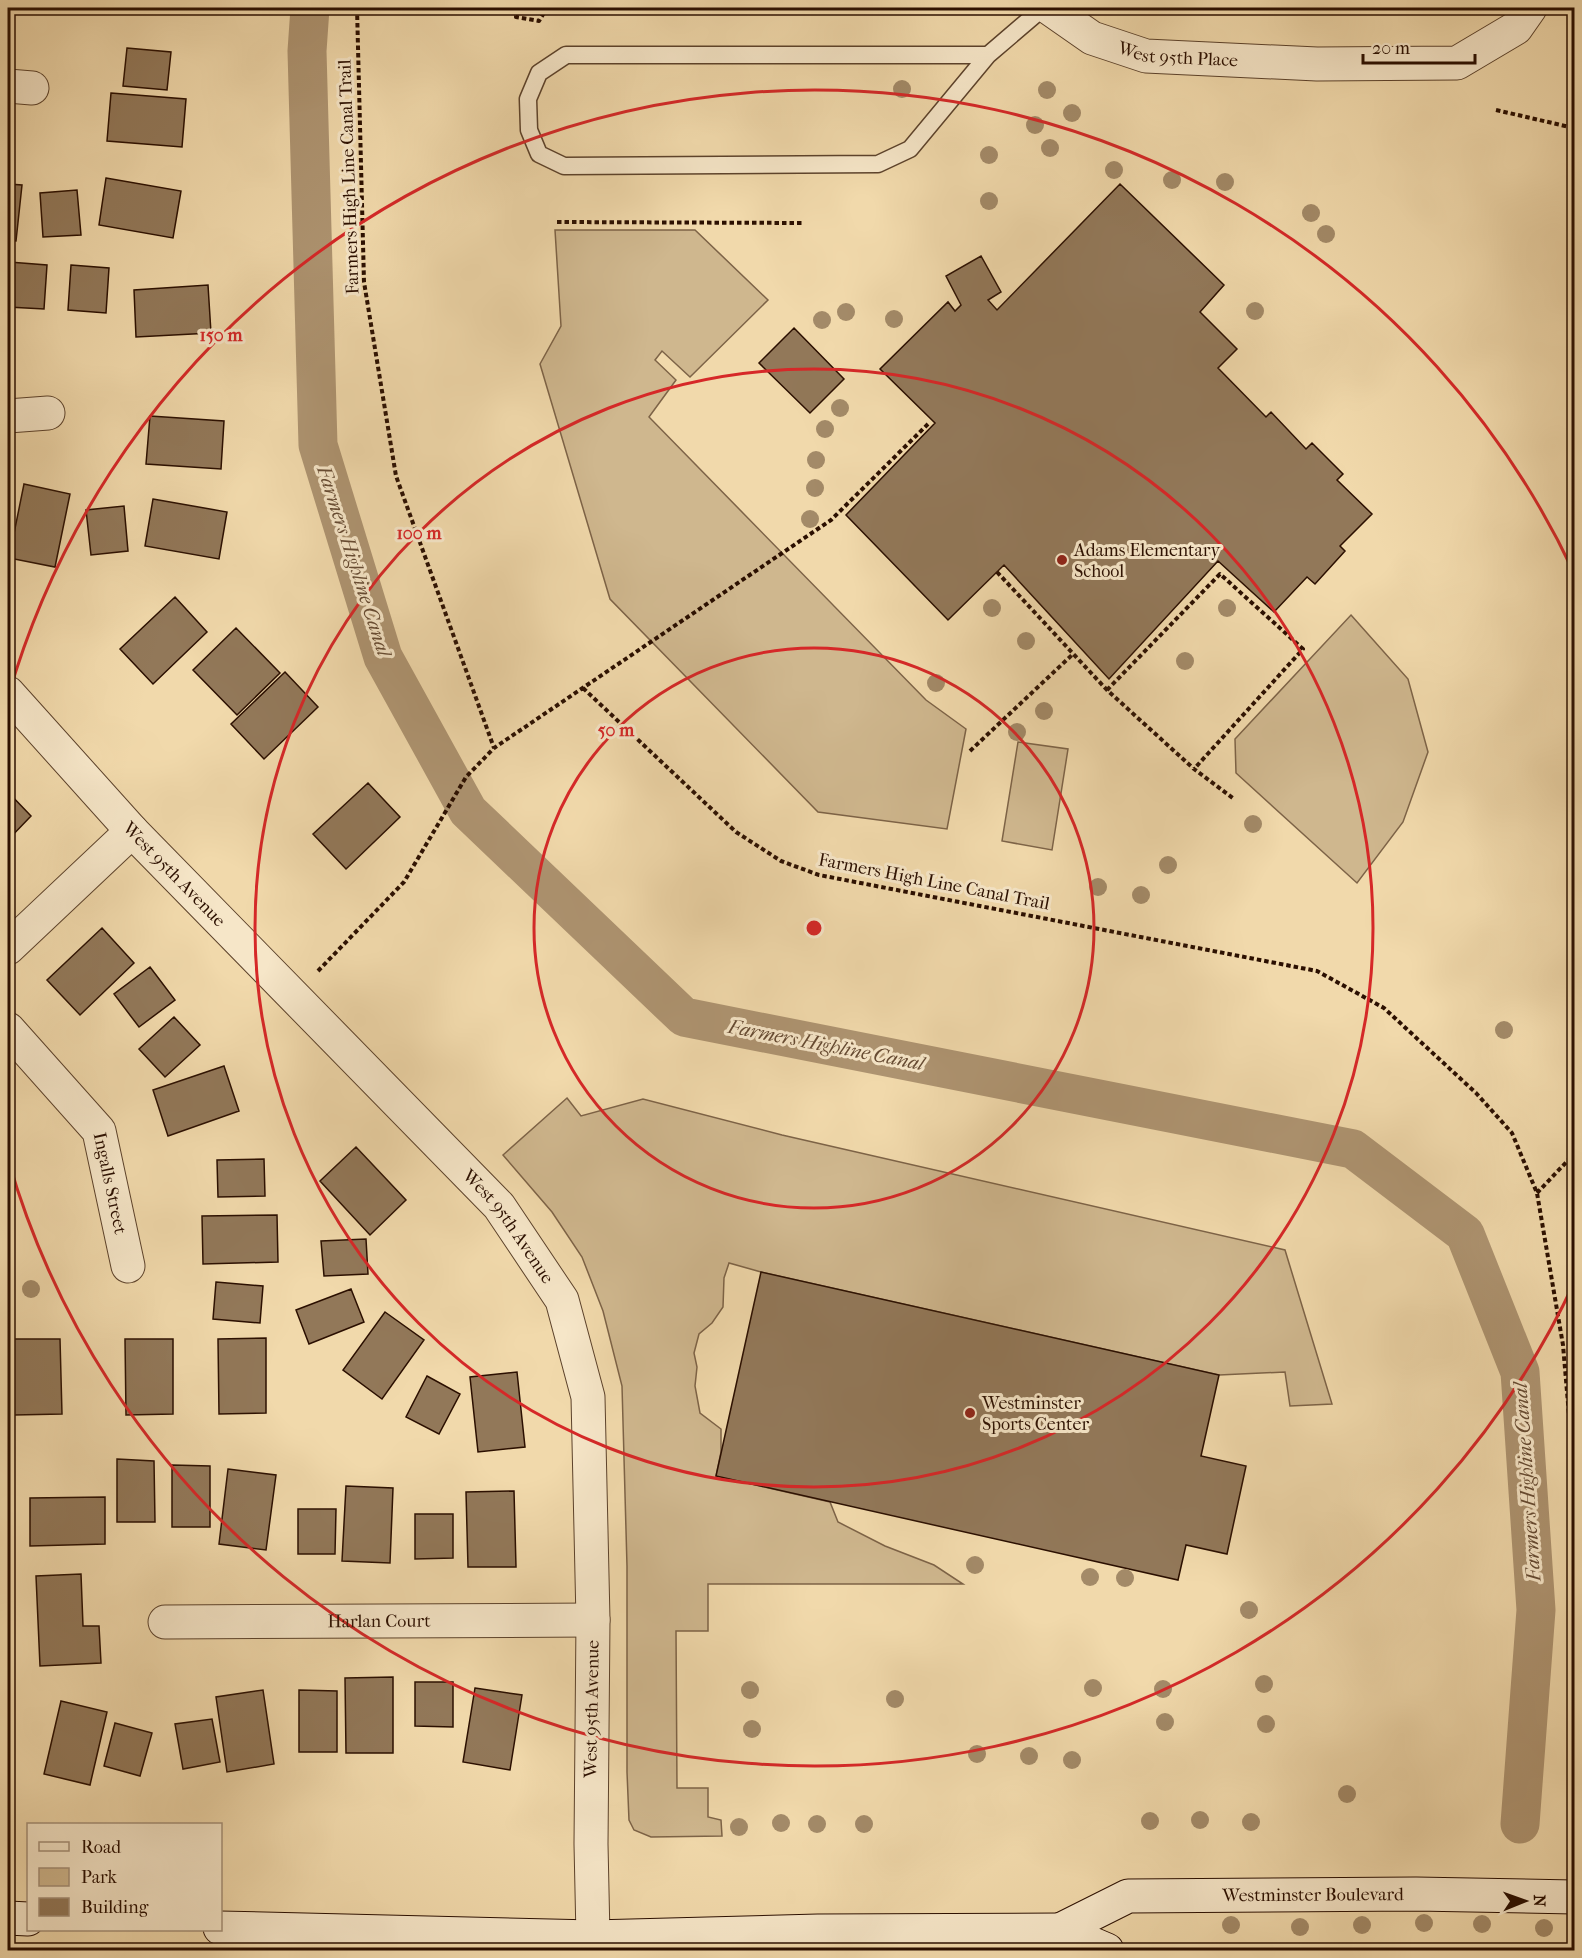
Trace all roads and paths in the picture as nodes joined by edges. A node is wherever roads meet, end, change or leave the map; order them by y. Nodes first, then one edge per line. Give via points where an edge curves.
1 (357, 8) edge
2 (517, 8) edge
3 (547, 8) edge
4 (1043, 8) edge
5 (1050, 8) edge
6 (1530, 8) edge
7 (988, 55) junction
8 (1496, 110) dead end
9 (1575, 128) edge
10 (557, 222) dead end
11 (803, 223) dead end
12 (48, 413) dead end
13 (8, 416) edge
14 (928, 424) dead end
15 (997, 572) dead end
16 (1073, 654) junction
17 (583, 688) junction
18 (1107, 690) junction
19 (8, 693) edge
20 (494, 748) junction
21 (970, 751) dead end
22 (1194, 769) junction
23 (1234, 800) dead end
24 (132, 831) junction
25 (8, 948) edge
26 (295, 996) junction
27 (8, 1029) edge
28 (1575, 1154) edge
29 (1537, 1193) junction
30 (128, 1266) dead end
31 (1575, 1473) edge
32 (593, 1620) junction
33 (165, 1622) dead end
34 (1575, 1897) edge
35 (8, 1918) edge
36 (27, 1919) edge
37 (222, 1928) edge
38 (1059, 1929) junction
39 (593, 1946) edge
40 (1107, 1950) edge

1 - 20 path, Farmers High Line Canal Trail via 364,282 396,476
2 - 3 path via 516,17 540,21
4 - 7 lane
5 - 6 street, West 95th Place via 1092,38 1146,56 1317,64 1456,63 1516,28
7 - 7 lane via 566,55 538,73 528,99 529,130 539,154 564,166 878,164 910,149
8 - 9 path
10 - 11 path
12 - 13 street
14 - 17 path via 831,520
15 - 16 path
16 - 18 path
16 - 21 path
17 - 20 path
17 - 29 path, Farmers High Line Canal Trail via 736,832 781,861 819,875 1317,971 1384,1008 1476,1093 1512,1133
18 - 22 path
18 - 22 path via 1220,574 1303,649
19 - 24 street, West 95th Avenue
20 - 26 path via 466,777 404,882
22 - 23 path
24 - 25 street
24 - 26 street, West 95th Avenue
26 - 32 street, West 95th Avenue via 499,1206 562,1300 588,1397
27 - 30 street, Ingalls Street via 99,1131
28 - 29 path
29 - 31 path, Farmers High Line Canal Trail via 1563,1345
32 - 33 street, Harlan Court
32 - 39 street, West 95th Avenue
34 - 38 street, Westminster Boulevard via 1128,1896
35 - 36 street
37 - 39 street, Westminster Boulevard
38 - 39 street, Westminster Boulevard via 807,1932
38 - 40 street, Westminster Boulevard

